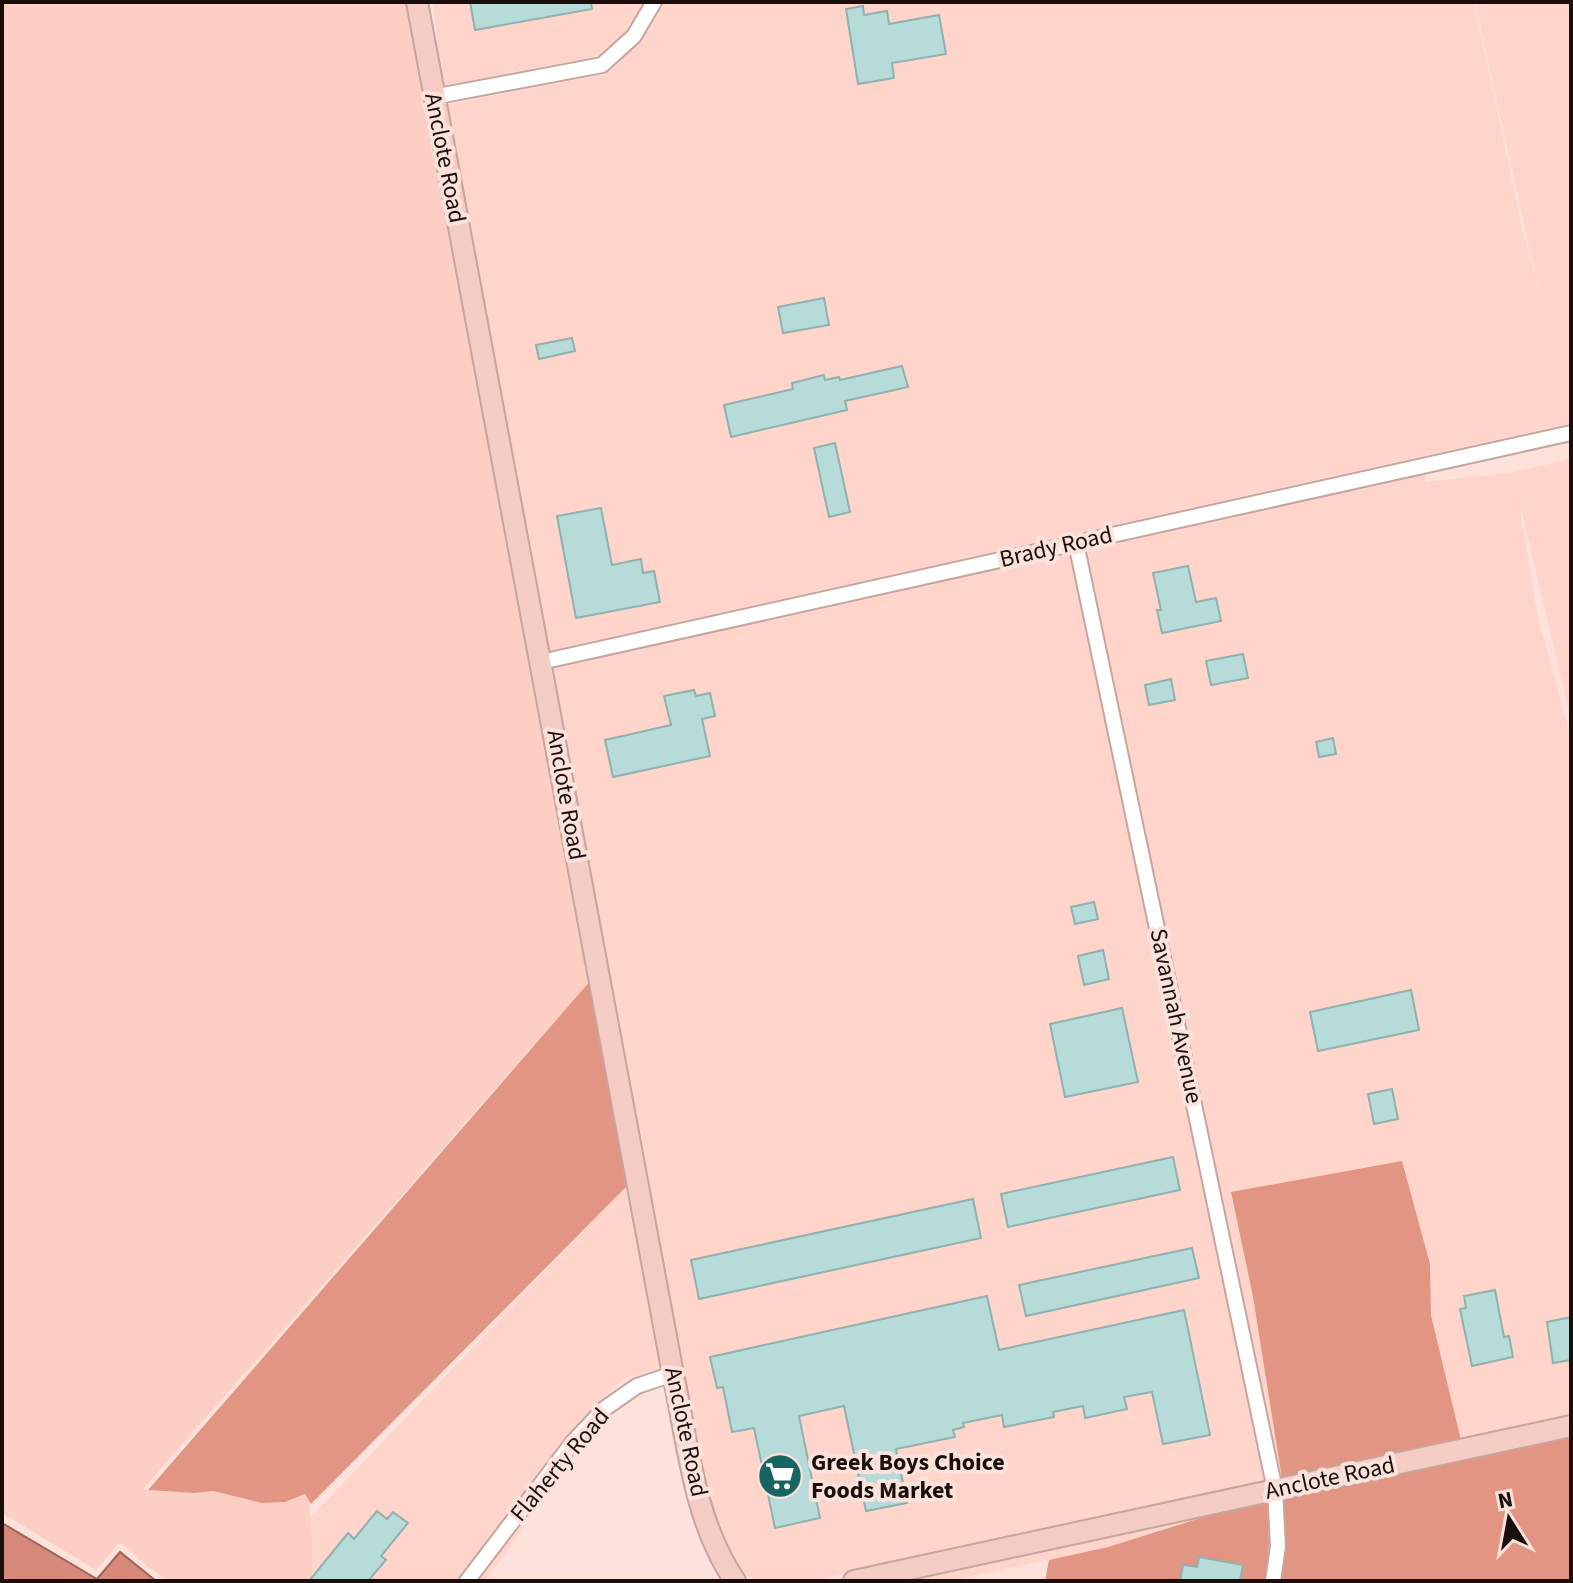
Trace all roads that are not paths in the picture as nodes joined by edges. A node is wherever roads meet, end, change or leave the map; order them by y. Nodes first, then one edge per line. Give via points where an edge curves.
1 (417, 2) edge
2 (654, 2) edge
3 (433, 97) junction
4 (1571, 433) edge
5 (1076, 543) junction
6 (541, 662) junction
7 (673, 1374) junction
8 (1571, 1426) edge
9 (1275, 1490) junction
10 (467, 1581) edge
11 (735, 1581) edge
12 (854, 1581) edge
13 (1273, 1581) edge

1 - 3 street, Anclote Road
2 - 3 street via 634,36 602,65
3 - 6 street, Anclote Road
4 - 5 street, Brady Road
5 - 6 street, Brady Road
5 - 9 street, Savannah Avenue
6 - 7 street, Anclote Road
7 - 10 street, Flaherty Road via 637,1386 604,1409
7 - 11 street, Anclote Road via 705,1522
8 - 9 street, Anclote Road
9 - 12 street, Anclote Road
9 - 13 street, Savannah Avenue via 1278,1546

